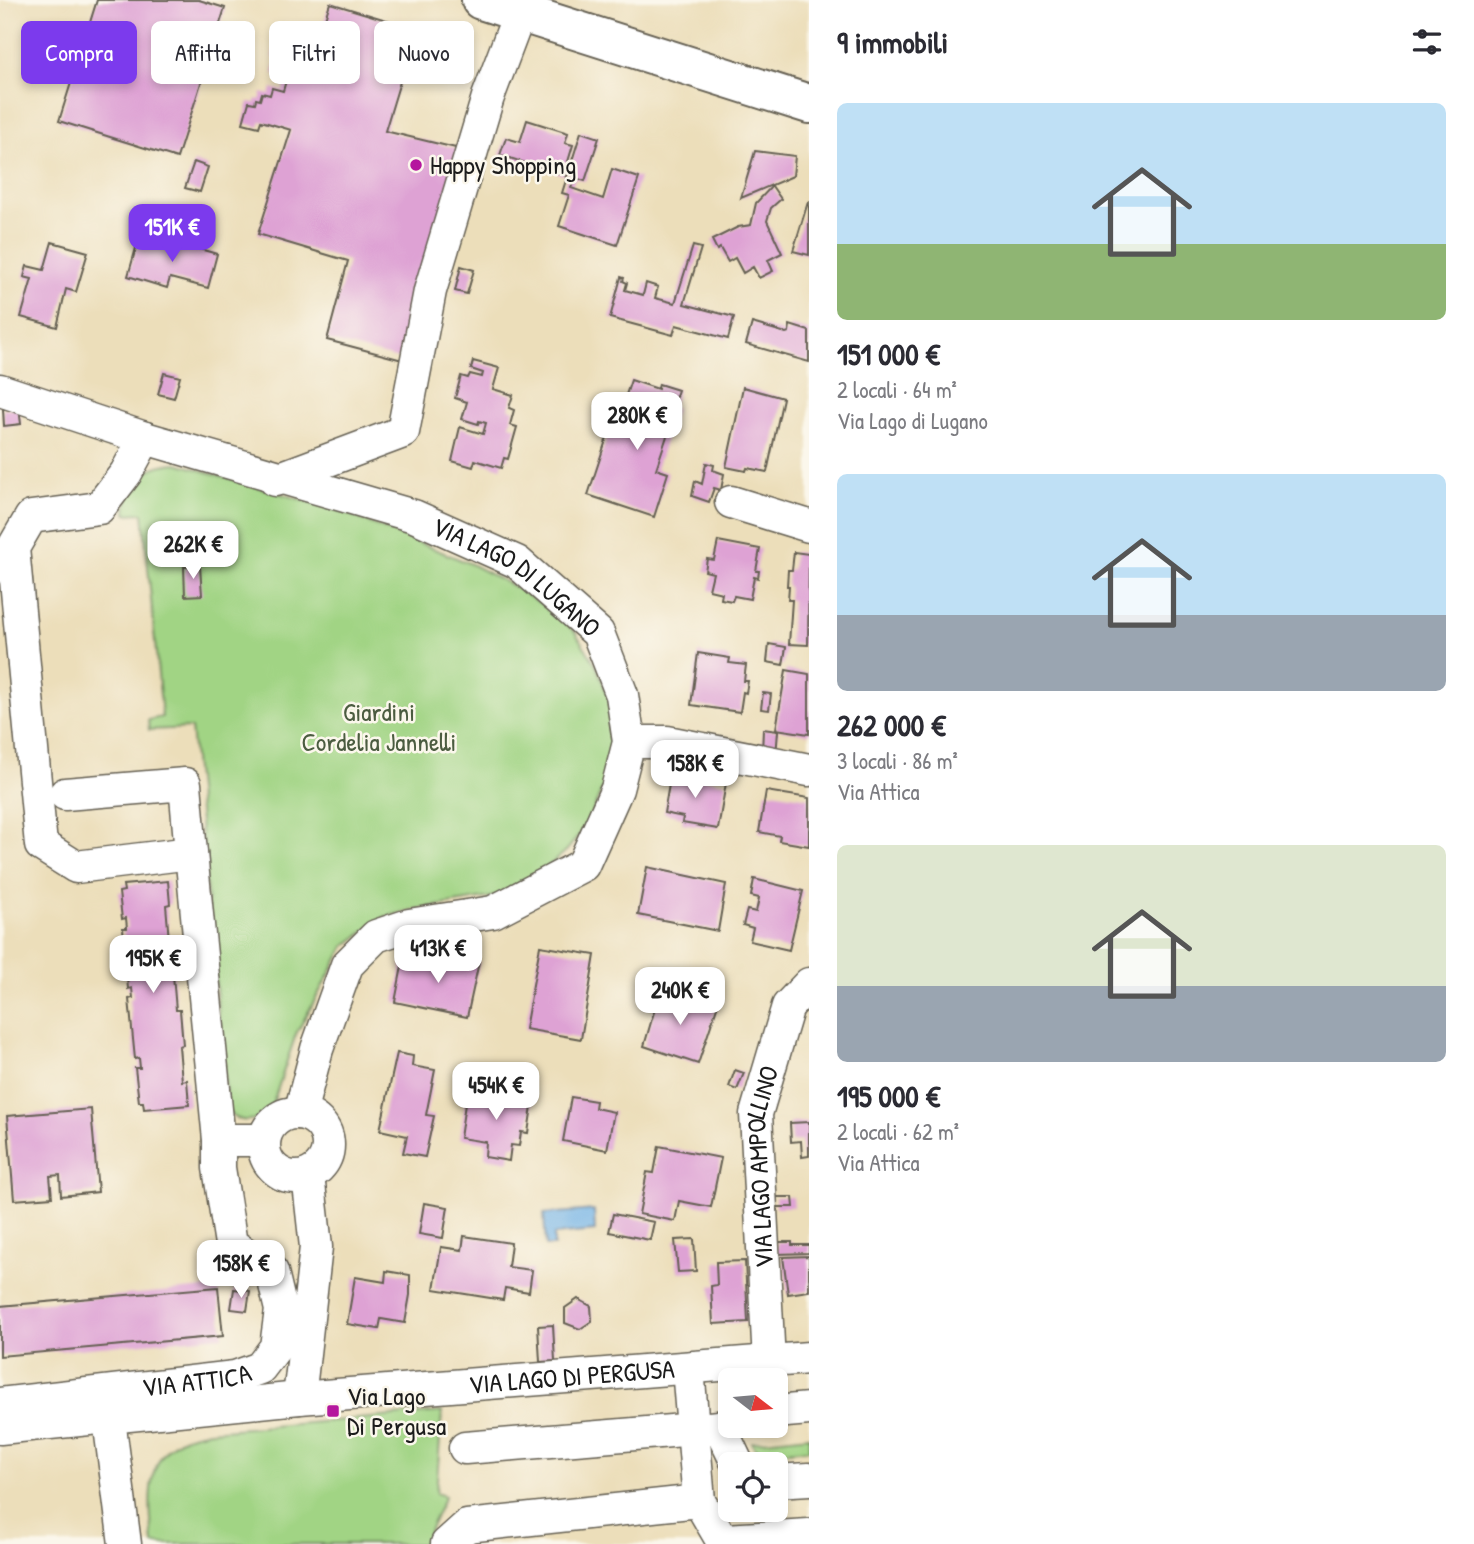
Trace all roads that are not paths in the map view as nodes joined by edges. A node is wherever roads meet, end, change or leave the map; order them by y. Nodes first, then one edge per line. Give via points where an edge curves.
1 (481, 0) edge
2 (520, 12) junction
3 (809, 104) edge
4 (0, 390) edge
5 (145, 438) junction
6 (271, 482) junction
7 (731, 502) dead end
8 (809, 526) edge
9 (629, 742) junction
10 (809, 769) edge
11 (65, 794) dead end
12 (191, 853) junction
13 (809, 984) edge
14 (300, 1112) junction
15 (219, 1140) junction
16 (264, 1140) junction
17 (308, 1175) junction
18 (809, 1358) edge
19 (769, 1362) junction
20 (688, 1368) junction
21 (299, 1398) junction
22 (0, 1404) edge
23 (809, 1409) edge
24 (788, 1411) edge
25 (109, 1419) junction
26 (714, 1427) edge
27 (0, 1428) edge
28 (465, 1448) dead end
29 (730, 1452) edge
30 (809, 1479) edge
31 (788, 1480) edge
32 (698, 1486) junction
33 (809, 1535) edge
34 (724, 1542) edge
35 (125, 1544) edge
36 (447, 1544) edge

1 - 2 main road
2 - 3 main road
2 - 6 street via 488,97 430,291 403,432
4 - 5 street, VIA LAGO DI LUGANO
5 - 6 street, VIA LAGO DI LUGANO
5 - 12 street via 99,508 31,517 13,548 41,845 76,867
6 - 9 street, VIA LAGO DI LUGANO via 414,516 517,562 598,633 622,695
7 - 8 street
9 - 10 street via 667,741
9 - 14 street, VIA LAGO DI LUGANO via 617,789 583,866 493,912 409,925 376,936 346,965
11 - 12 street, VIA ATTICA via 185,784
12 - 15 street, VIA ATTICA
13 - 19 street, VIA LAGO AMPOLLINO via 788,1006 755,1114
14 - 16 street via 281,1116
14 - 17 street via 319,1122 329,1141 324,1162
15 - 16 street
15 - 22 street, VIA ATTICA via 231,1244 272,1272 281,1310 276,1347 260,1368 235,1377
16 - 17 street via 265,1152 276,1170 297,1177
17 - 21 street via 316,1247
18 - 19 street, VIA LAGO DI PERGUSA
19 - 20 street, VIA LAGO DI PERGUSA
20 - 21 street, VIA LAGO DI PERGUSA
20 - 26 street
21 - 25 street, VIA LAGO DI PERGUSA
23 - 24 street
25 - 27 street, VIA LAGO DI PERGUSA
25 - 35 street
26 - 28 street
26 - 29 street
26 - 32 street
30 - 31 street
32 - 34 street
32 - 36 street via 467,1526
33 - 34 street

